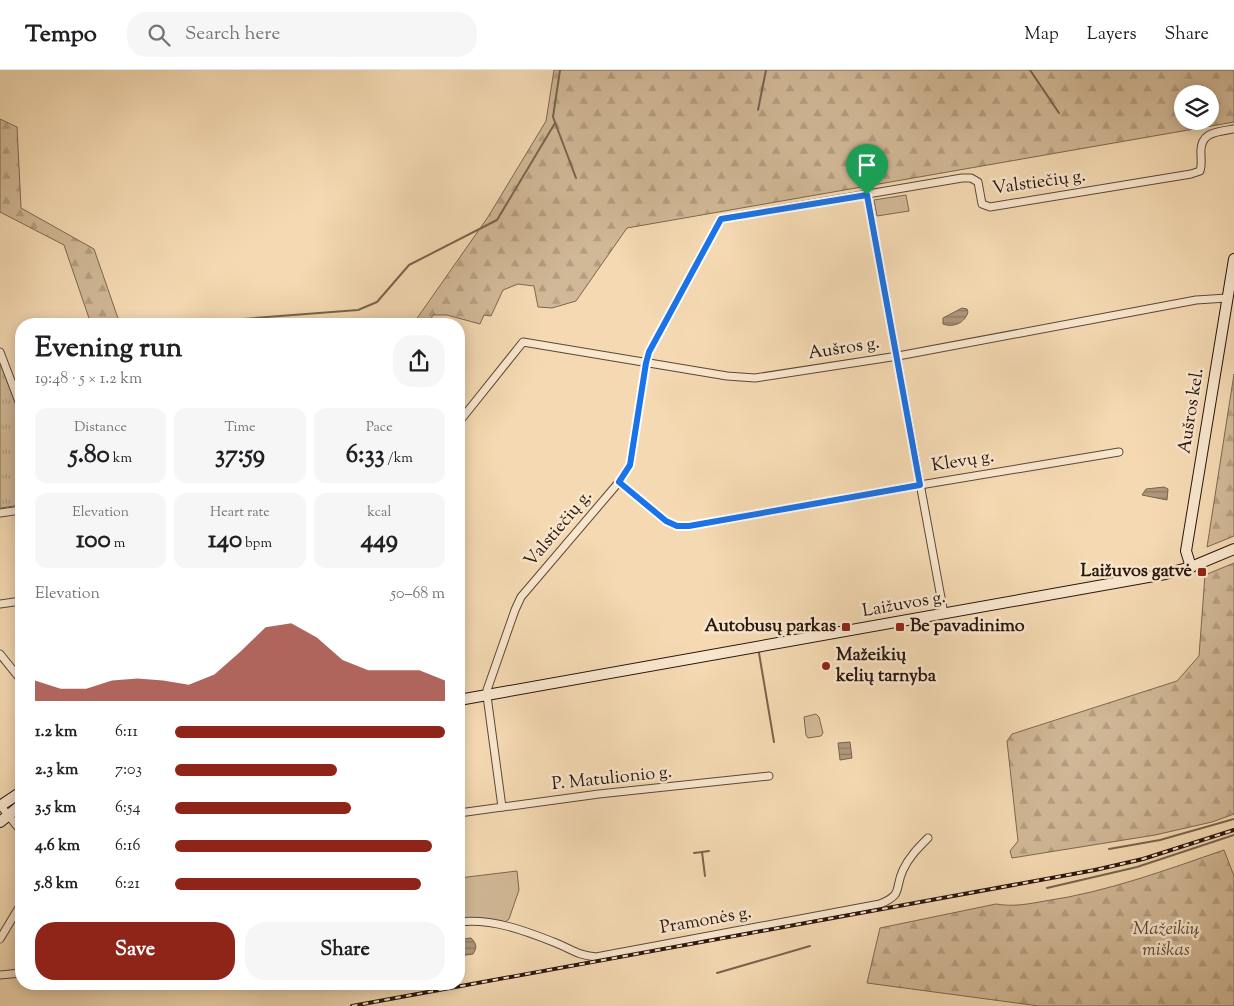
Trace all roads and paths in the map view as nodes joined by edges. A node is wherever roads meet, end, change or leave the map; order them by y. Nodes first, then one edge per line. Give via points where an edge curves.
1 (1234, 129) edge
2 (867, 195) junction
3 (1234, 259) edge
4 (1227, 298) junction
5 (0, 352) edge
6 (898, 356) junction
7 (646, 363) junction
8 (15, 391) edge
9 (465, 415) edge
10 (1119, 452) dead end
11 (619, 482) junction
12 (920, 485) junction
13 (15, 511) edge
14 (0, 512) edge
15 (1234, 549) edge
16 (1191, 567) junction
17 (15, 603) edge
18 (0, 604) edge
19 (944, 614) junction
20 (0, 654) edge
21 (15, 673) edge
22 (487, 696) junction
23 (465, 699) edge
24 (769, 776) dead end
25 (15, 796) edge
26 (0, 806) edge
27 (502, 806) junction
28 (15, 810) edge
29 (465, 812) edge
30 (9, 815) junction
31 (0, 822) edge
32 (15, 823) edge
33 (928, 838) dead end
34 (15, 914) edge
35 (465, 921) edge
36 (0, 939) edge
37 (15, 973) edge
38 (0, 975) edge

1 - 2 street, Valstiečių g. via 1205,137 1201,144 1200,171 1192,174 990,207 982,204 978,182 971,178
2 - 6 street
2 - 7 street, Valstiečių g. via 721,219
3 - 4 main road, Aušros kel.
4 - 6 street, Aušros g. via 1196,300
4 - 16 main road, Aušros kel. via 1186,551
5 - 8 street
6 - 7 street, Aušros g. via 755,378
6 - 12 street
7 - 9 street, Aušros g. via 524,342
7 - 11 street, Valstiečių g. via 630,465
10 - 12 street, Klevų g.
11 - 12 street, Klevų g. via 666,521 677,526
11 - 22 street, Valstiečių g. via 521,597
12 - 19 street
13 - 14 street
15 - 16 main road, Laižuvos g.
16 - 19 main road, Laižuvos g.
17 - 18 street
19 - 22 main road, Laižuvos g.
20 - 21 street
22 - 23 main road, Laižuvos g.
22 - 27 street
24 - 27 street, P. Matulionio g.
25 - 26 main road
26 - 30 street
27 - 29 street, P. Matulionio g.
28 - 30 main road
30 - 31 main road
30 - 32 street
33 - 35 street, Pramonės g. via 913,853 893,898 880,904 596,957 581,956 506,926
34 - 36 street
37 - 38 street

